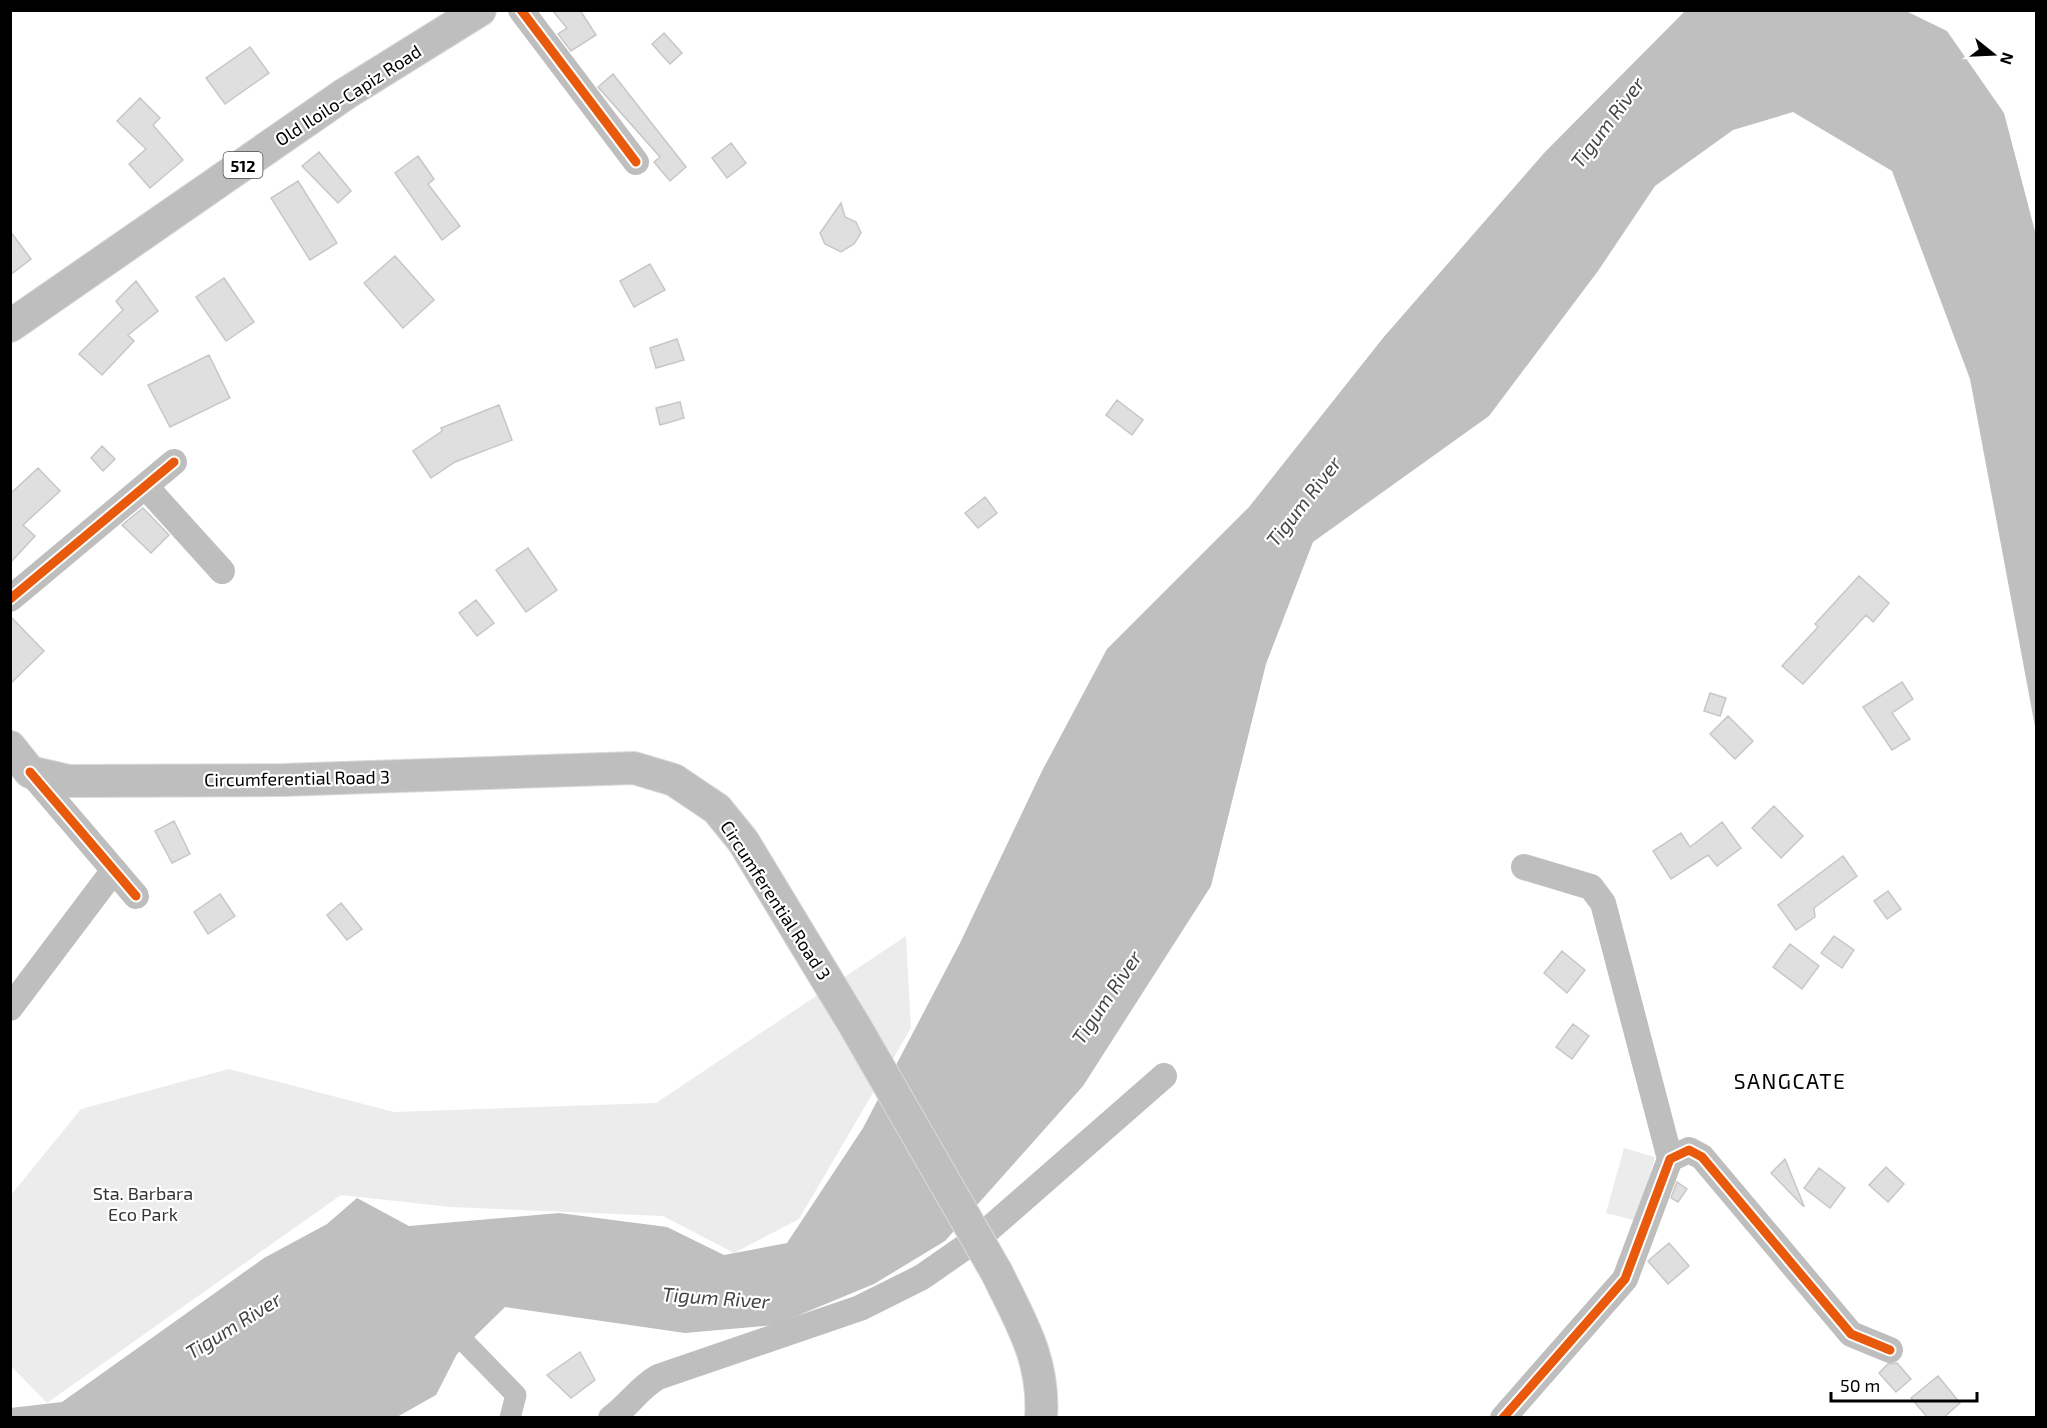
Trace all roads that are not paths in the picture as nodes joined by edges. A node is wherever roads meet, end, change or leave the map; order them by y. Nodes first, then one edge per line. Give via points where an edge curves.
1 (480, 10) edge
2 (521, 10) edge
3 (636, 162) dead end
4 (10, 326) edge
5 (174, 462) dead end
6 (146, 486) junction
7 (222, 571) dead end
8 (10, 599) edge
9 (10, 747) edge
10 (30, 772) junction
11 (1524, 867) dead end
12 (114, 870) junction
13 (136, 896) dead end
14 (10, 1008) edge
15 (1164, 1076) dead end
16 (1670, 1159) junction
17 (1890, 1350) dead end
18 (611, 1418) edge
19 (1041, 1418) edge
20 (1503, 1418) edge

1 - 4 main road, Old Iloilo-Capiz Road / 512 via 345,94
2 - 3 street
5 - 6 street
6 - 7 street
6 - 8 street
9 - 10 main road
10 - 12 street
10 - 19 main road, Circumferential Road 3, bridge via 69,781 271,780 634,768 674,780 717,808 743,841 855,1026 997,1273 1034,1349 1043,1390
11 - 16 street via 1591,887 1603,903
12 - 13 street
12 - 14 street
15 - 18 street via 981,1236 922,1277 860,1308 658,1377
16 - 17 street via 1689,1150 1702,1157 1851,1334
16 - 20 street via 1625,1279

